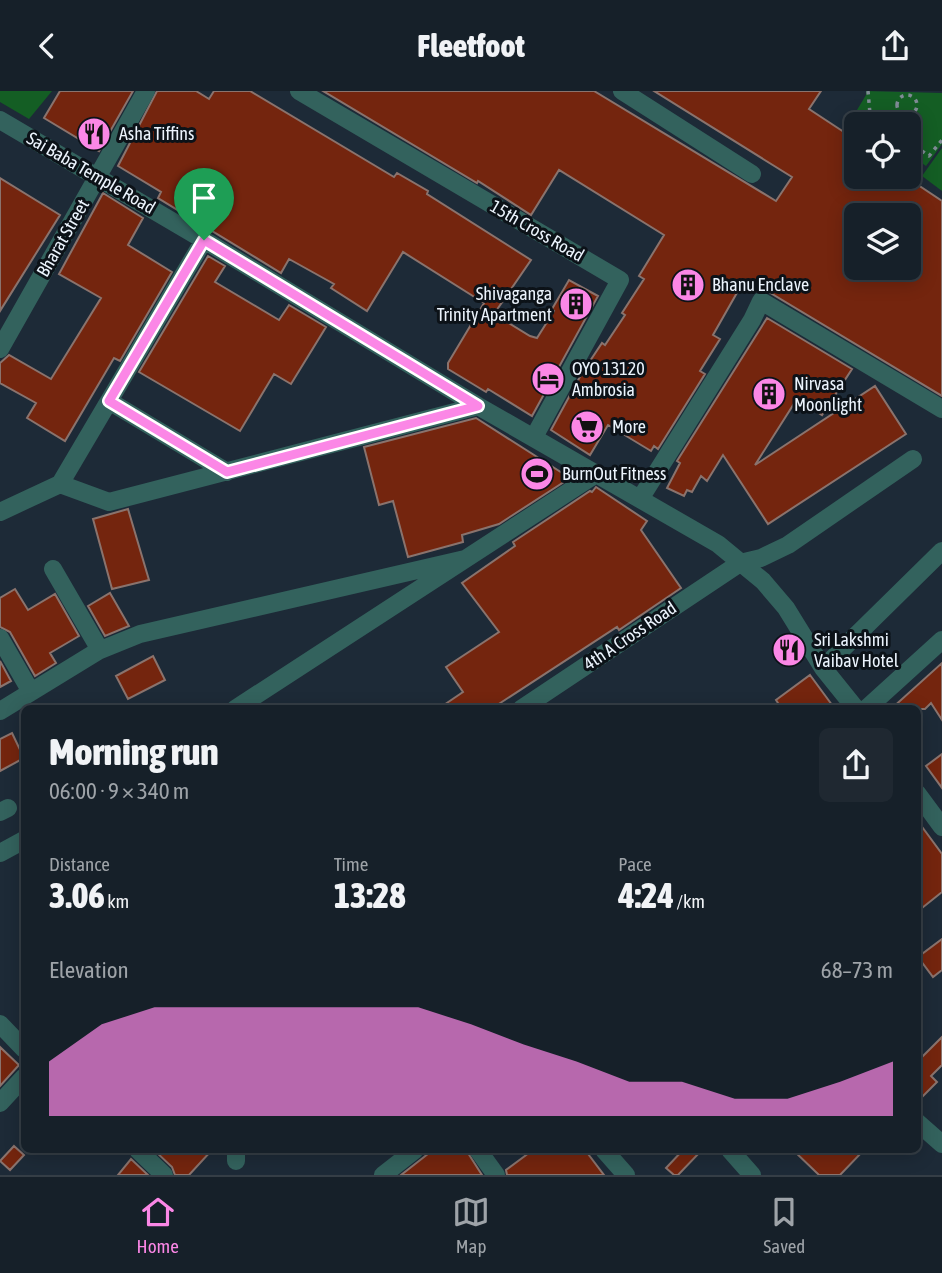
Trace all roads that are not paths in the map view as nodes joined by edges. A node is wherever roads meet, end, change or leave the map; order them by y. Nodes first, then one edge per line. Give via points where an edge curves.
1 (146, 91) edge
2 (299, 91) edge
3 (622, 91) edge
4 (0, 120) edge
5 (752, 174) dead end
6 (97, 177) junction
7 (204, 240) junction
8 (0, 349) edge
9 (109, 401) junction
10 (478, 406) junction
11 (942, 409) edge
12 (534, 437) junction
13 (914, 459) dead end
14 (227, 472) junction
15 (596, 474) junction
16 (60, 484) junction
17 (640, 499) junction
18 (0, 512) edge
19 (942, 551) edge
20 (465, 559) junction
21 (740, 563) junction
22 (53, 569) dead end
23 (0, 638) edge
24 (942, 640) edge
25 (100, 650) junction
26 (823, 668) junction
27 (31, 692) junction
28 (241, 705) edge
29 (527, 705) edge
30 (853, 705) edge
31 (870, 705) edge
32 (0, 711) edge
33 (921, 798) edge
34 (942, 827) edge
35 (21, 842) edge
36 (0, 853) edge
37 (0, 1024) edge
38 (21, 1046) edge
39 (21, 1080) edge
40 (0, 1103) edge
41 (921, 1126) edge
42 (942, 1145) edge
43 (141, 1153) edge
44 (411, 1153) edge
45 (480, 1153) edge
46 (607, 1153) edge
47 (733, 1153) edge
48 (164, 1175) edge
49 (383, 1175) edge
50 (496, 1175) edge
51 (625, 1175) edge
52 (752, 1175) edge

1 - 6 street, Bharat Street
2 - 12 street, 15th Cross Road via 620,280
3 - 5 street
4 - 6 street, Sai Baba Temple Road
6 - 7 street, Sai Baba Temple Road
6 - 8 street, Bharat Street
7 - 9 street
7 - 10 street, Sai Baba Temple Road
9 - 14 street
9 - 16 street
10 - 12 street, Sai Baba Temple Road
10 - 14 street
11 - 17 street via 761,301
12 - 15 street, Sai Baba Temple Road
13 - 21 street, 4th A Cross Road via 788,545
14 - 16 street via 109,502
15 - 17 street, Sai Baba Temple Road
15 - 20 street
16 - 18 street
17 - 21 street, Sai Baba Temple Road via 718,544
19 - 26 street
20 - 25 street via 140,634
20 - 28 street
21 - 26 street, Sai Baba Temple Road via 786,608
21 - 29 street, 4th A Cross Road
22 - 25 street
23 - 27 street
24 - 31 street
25 - 27 street
26 - 30 street, Sai Baba Temple Road
27 - 32 street
33 - 34 street
35 - 36 street
37 - 38 street
39 - 40 street
41 - 42 street
43 - 48 street
44 - 49 street
45 - 50 street
46 - 51 street
47 - 52 street

